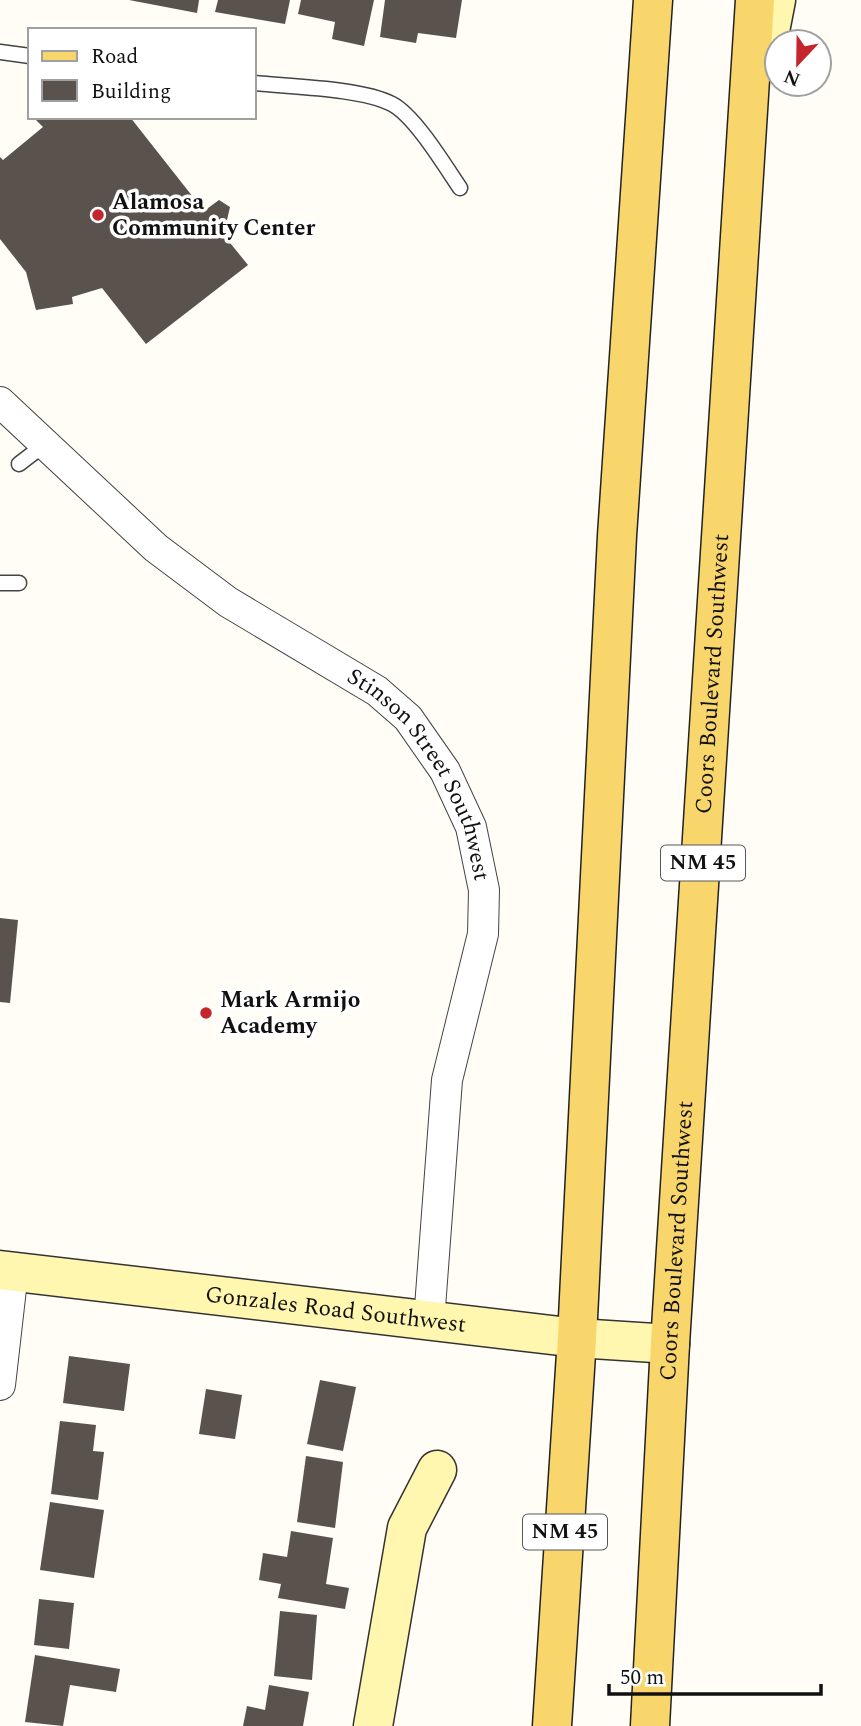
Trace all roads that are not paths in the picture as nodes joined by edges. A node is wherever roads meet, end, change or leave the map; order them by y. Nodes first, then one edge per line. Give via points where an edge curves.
1 (653, 0) edge
2 (755, 0) edge
3 (776, 0) edge
4 (0, 52) edge
5 (28, 55) edge
6 (256, 83) edge
7 (744, 187) junction
8 (460, 188) dead end
9 (0, 402) edge
10 (45, 444) junction
11 (19, 464) dead end
12 (0, 583) edge
13 (19, 583) dead end
14 (7, 1271) edge
15 (429, 1321) junction
16 (577, 1338) junction
17 (670, 1344) junction
18 (0, 1385) edge
19 (437, 1470) dead end
20 (373, 1726) edge
21 (552, 1726) edge
22 (650, 1726) edge

1 - 16 main road, NM 45 via 617,536
2 - 7 main road, Coors Boulevard Southwest / NM 45
3 - 7 street
4 - 5 lane
6 - 8 lane via 369,97 394,105
7 - 17 main road, Coors Boulevard Southwest / NM 45
9 - 10 street, Stinson Street Southwest
10 - 11 lane
10 - 15 street, Stinson Street Southwest via 156,548 228,602 377,691 408,718 445,771 471,827 484,890 483,934 447,1080
12 - 13 lane
14 - 15 street, Gonzales Road Southwest
14 - 18 street
15 - 16 street, Gonzales Road Southwest
16 - 17 street, Gonzales Road Southwest
16 - 21 main road, NM 45
17 - 22 main road, Coors Boulevard Southwest / NM 45
19 - 20 street via 407,1528

